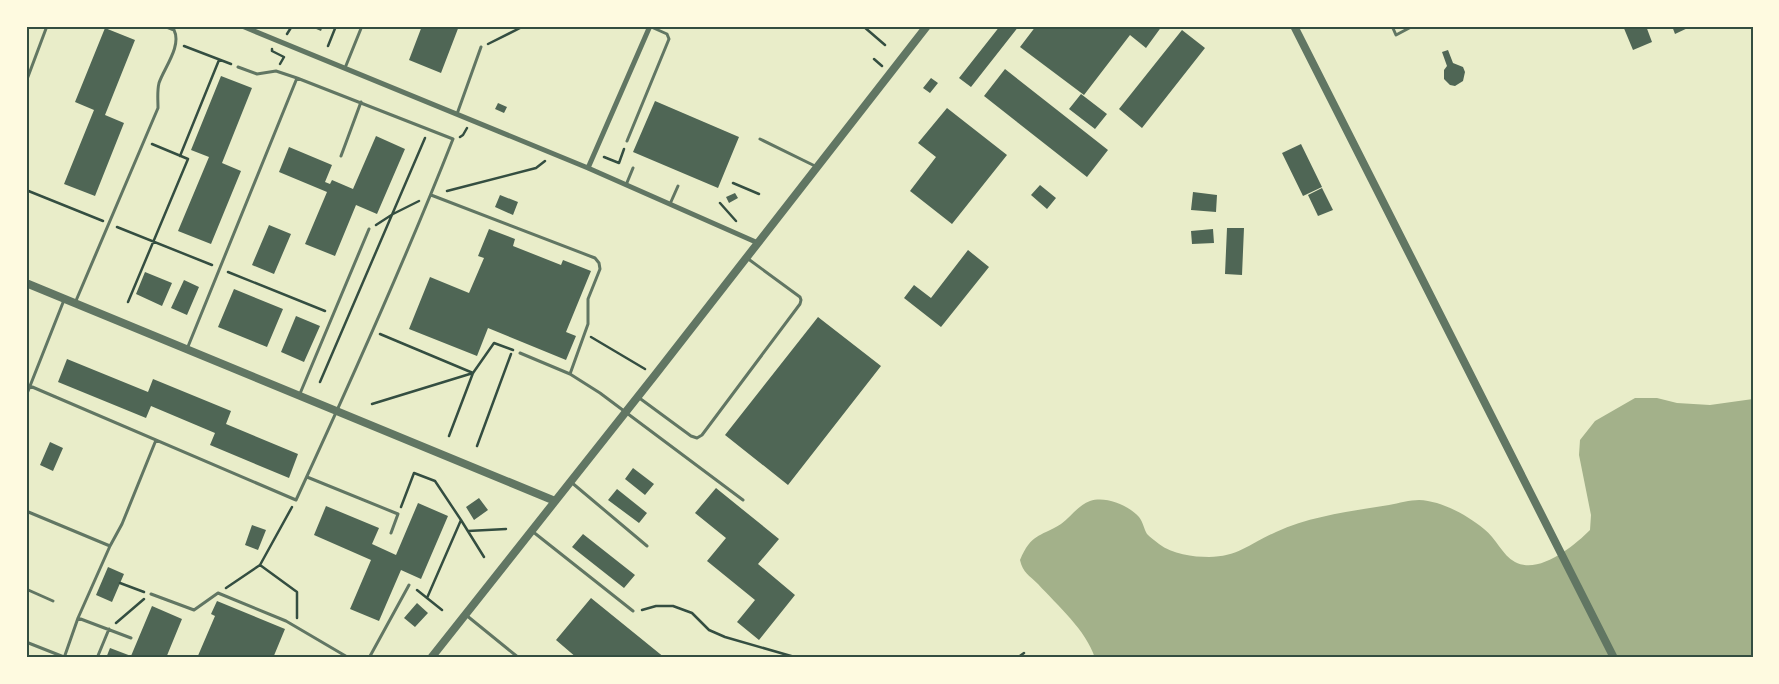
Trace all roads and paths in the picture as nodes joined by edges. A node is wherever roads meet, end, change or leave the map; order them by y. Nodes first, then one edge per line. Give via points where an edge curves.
1 (46, 26) edge
2 (164, 26) edge
3 (242, 26) edge
4 (292, 26) edge
5 (336, 26) edge
6 (362, 26) edge
7 (524, 26) edge
8 (650, 26) edge
9 (863, 26) edge
10 (927, 26) edge
11 (1294, 26) edge
12 (1392, 26) edge
13 (1413, 26) edge
14 (286, 35) dead end
15 (176, 43) junction
16 (885, 45) dead end
17 (328, 46) dead end
18 (481, 48) joint
19 (272, 51) dead end
20 (284, 57) dead end
21 (874, 59) dead end
22 (219, 60) junction
23 (230, 64) dead end
24 (882, 66) dead end
25 (238, 67) dead end
26 (345, 68) junction
27 (297, 78) junction
28 (26, 82) edge
29 (361, 102) junction
30 (457, 114) junction
31 (468, 126) dead end
32 (429, 129) junction
33 (463, 135) dead end
34 (760, 139) dead end
35 (144, 141) junction
36 (627, 142) joint
37 (180, 156) junction
38 (341, 156) dead end
39 (604, 157) dead end
40 (545, 161) dead end
41 (817, 167) junction
42 (536, 168) dead end
43 (588, 168) junction
44 (633, 168) dead end
45 (733, 183) dead end
46 (626, 185) junction
47 (678, 186) dead end
48 (26, 190) edge
49 (759, 194) dead end
50 (431, 195) junction
51 (720, 202) dead end
52 (670, 204) junction
53 (736, 222) dead end
54 (108, 223) junction
55 (369, 229) dead end
56 (154, 242) junction
57 (758, 243) junction
58 (746, 257) junction
59 (220, 268) junction
60 (26, 283) edge
61 (64, 299) junction
62 (128, 302) dead end
63 (74, 303) junction
64 (333, 314) junction
65 (372, 330) junction
66 (585, 333) junction
67 (187, 350) junction
68 (512, 350) junction
69 (520, 352) joint
70 (646, 369) dead end
71 (473, 372) junction
72 (570, 374) junction
73 (320, 382) dead end
74 (30, 386) junction
75 (26, 396) edge
76 (299, 396) junction
77 (638, 397) junction
78 (372, 404) dead end
79 (337, 412) junction
80 (626, 412) junction
81 (449, 436) dead end
82 (156, 440) junction
83 (477, 446) dead end
84 (307, 476) junction
85 (571, 482) junction
86 (296, 500) junction
87 (743, 500) dead end
88 (555, 501) junction
89 (26, 510) edge
90 (398, 514) junction
91 (461, 520) junction
92 (506, 529) dead end
93 (468, 531) junction
94 (532, 531) junction
95 (391, 533) dead end
96 (110, 546) junction
97 (647, 546) dead end
98 (484, 557) dead end
99 (260, 565) junction
100 (120, 583) dead end
101 (409, 584) joint
102 (26, 590) edge
103 (218, 593) junction
104 (151, 594) junction
105 (427, 598) junction
106 (52, 600) dead end
107 (442, 610) dead end
108 (633, 611) joint
109 (465, 614) junction
110 (78, 618) junction
111 (109, 629) junction
112 (297, 629) junction
113 (131, 638) dead end
114 (26, 642) edge
115 (1024, 653) dead end
116 (340, 656) edge
117 (64, 657) edge
118 (97, 658) edge
119 (349, 658) edge
120 (369, 658) edge
121 (431, 658) edge
122 (518, 658) edge
123 (798, 658) edge
124 (1017, 658) edge
125 (1614, 658) edge

1 - 28 lane
2 - 15 lane via 174,30
3 - 26 street
4 - 14 path
5 - 17 path
6 - 26 lane
7 - 18 path
8 - 36 lane via 667,34 669,39
8 - 43 street
9 - 16 path
10 - 41 street
11 - 125 street
12 - 13 lane via 1396,35
15 - 22 path
15 - 35 lane via 158,85 158,108
18 - 30 lane
19 - 20 path
21 - 24 path
22 - 23 path
22 - 37 path
25 - 27 lane via 257,74 276,71
26 - 30 street
27 - 29 lane
27 - 59 lane
29 - 32 lane
29 - 38 lane
30 - 43 street
31 - 33 path
32 - 50 lane via 452,139
32 - 73 path
34 - 41 lane
35 - 37 path
35 - 54 lane
36 - 39 path via 619,163
37 - 56 path via 188,159
40 - 42 path
41 - 57 street
43 - 46 street
44 - 46 lane
45 - 49 path
46 - 52 street
47 - 52 lane
48 - 54 path
50 - 65 lane
50 - 66 lane via 595,258 600,269 588,299
51 - 53 path
52 - 57 street
54 - 56 path
54 - 63 lane
55 - 64 lane
56 - 59 path
56 - 62 path
57 - 58 street
58 - 77 street
58 - 77 lane via 801,300 702,435 697,438 691,436
59 - 64 path
59 - 67 lane
60 - 61 street
61 - 63 street
61 - 74 lane
63 - 67 street
64 - 76 lane
65 - 71 path
65 - 79 lane
66 - 70 path
66 - 72 lane
67 - 76 street
68 - 69 path
68 - 71 path via 494,343
68 - 83 path
69 - 72 lane
71 - 78 path
71 - 81 path
72 - 80 lane
74 - 75 lane
74 - 82 lane
76 - 79 street
77 - 80 street
79 - 84 lane
79 - 88 street
80 - 85 street
80 - 87 lane
82 - 86 lane
82 - 96 lane
84 - 86 lane
84 - 90 lane
85 - 88 street
85 - 97 lane
86 - 99 path
88 - 94 street
89 - 96 lane
90 - 91 path via 414,473 435,481
90 - 95 lane
91 - 93 path
91 - 105 path
92 - 93 path
93 - 98 path
94 - 108 lane
94 - 109 street
96 - 110 lane
99 - 103 path
99 - 112 path via 297,592
100 - 104 path
101 - 105 path
101 - 120 lane
102 - 106 lane
103 - 104 lane via 194,610
103 - 112 lane via 286,621
104 - 111 path
105 - 107 path
108 - 123 path via 673,606 692,614 709,630 725,637
109 - 121 street
109 - 122 lane
110 - 111 lane
110 - 117 lane
111 - 113 lane
111 - 118 lane
112 - 116 lane
114 - 117 lane
115 - 124 path
116 - 119 lane

